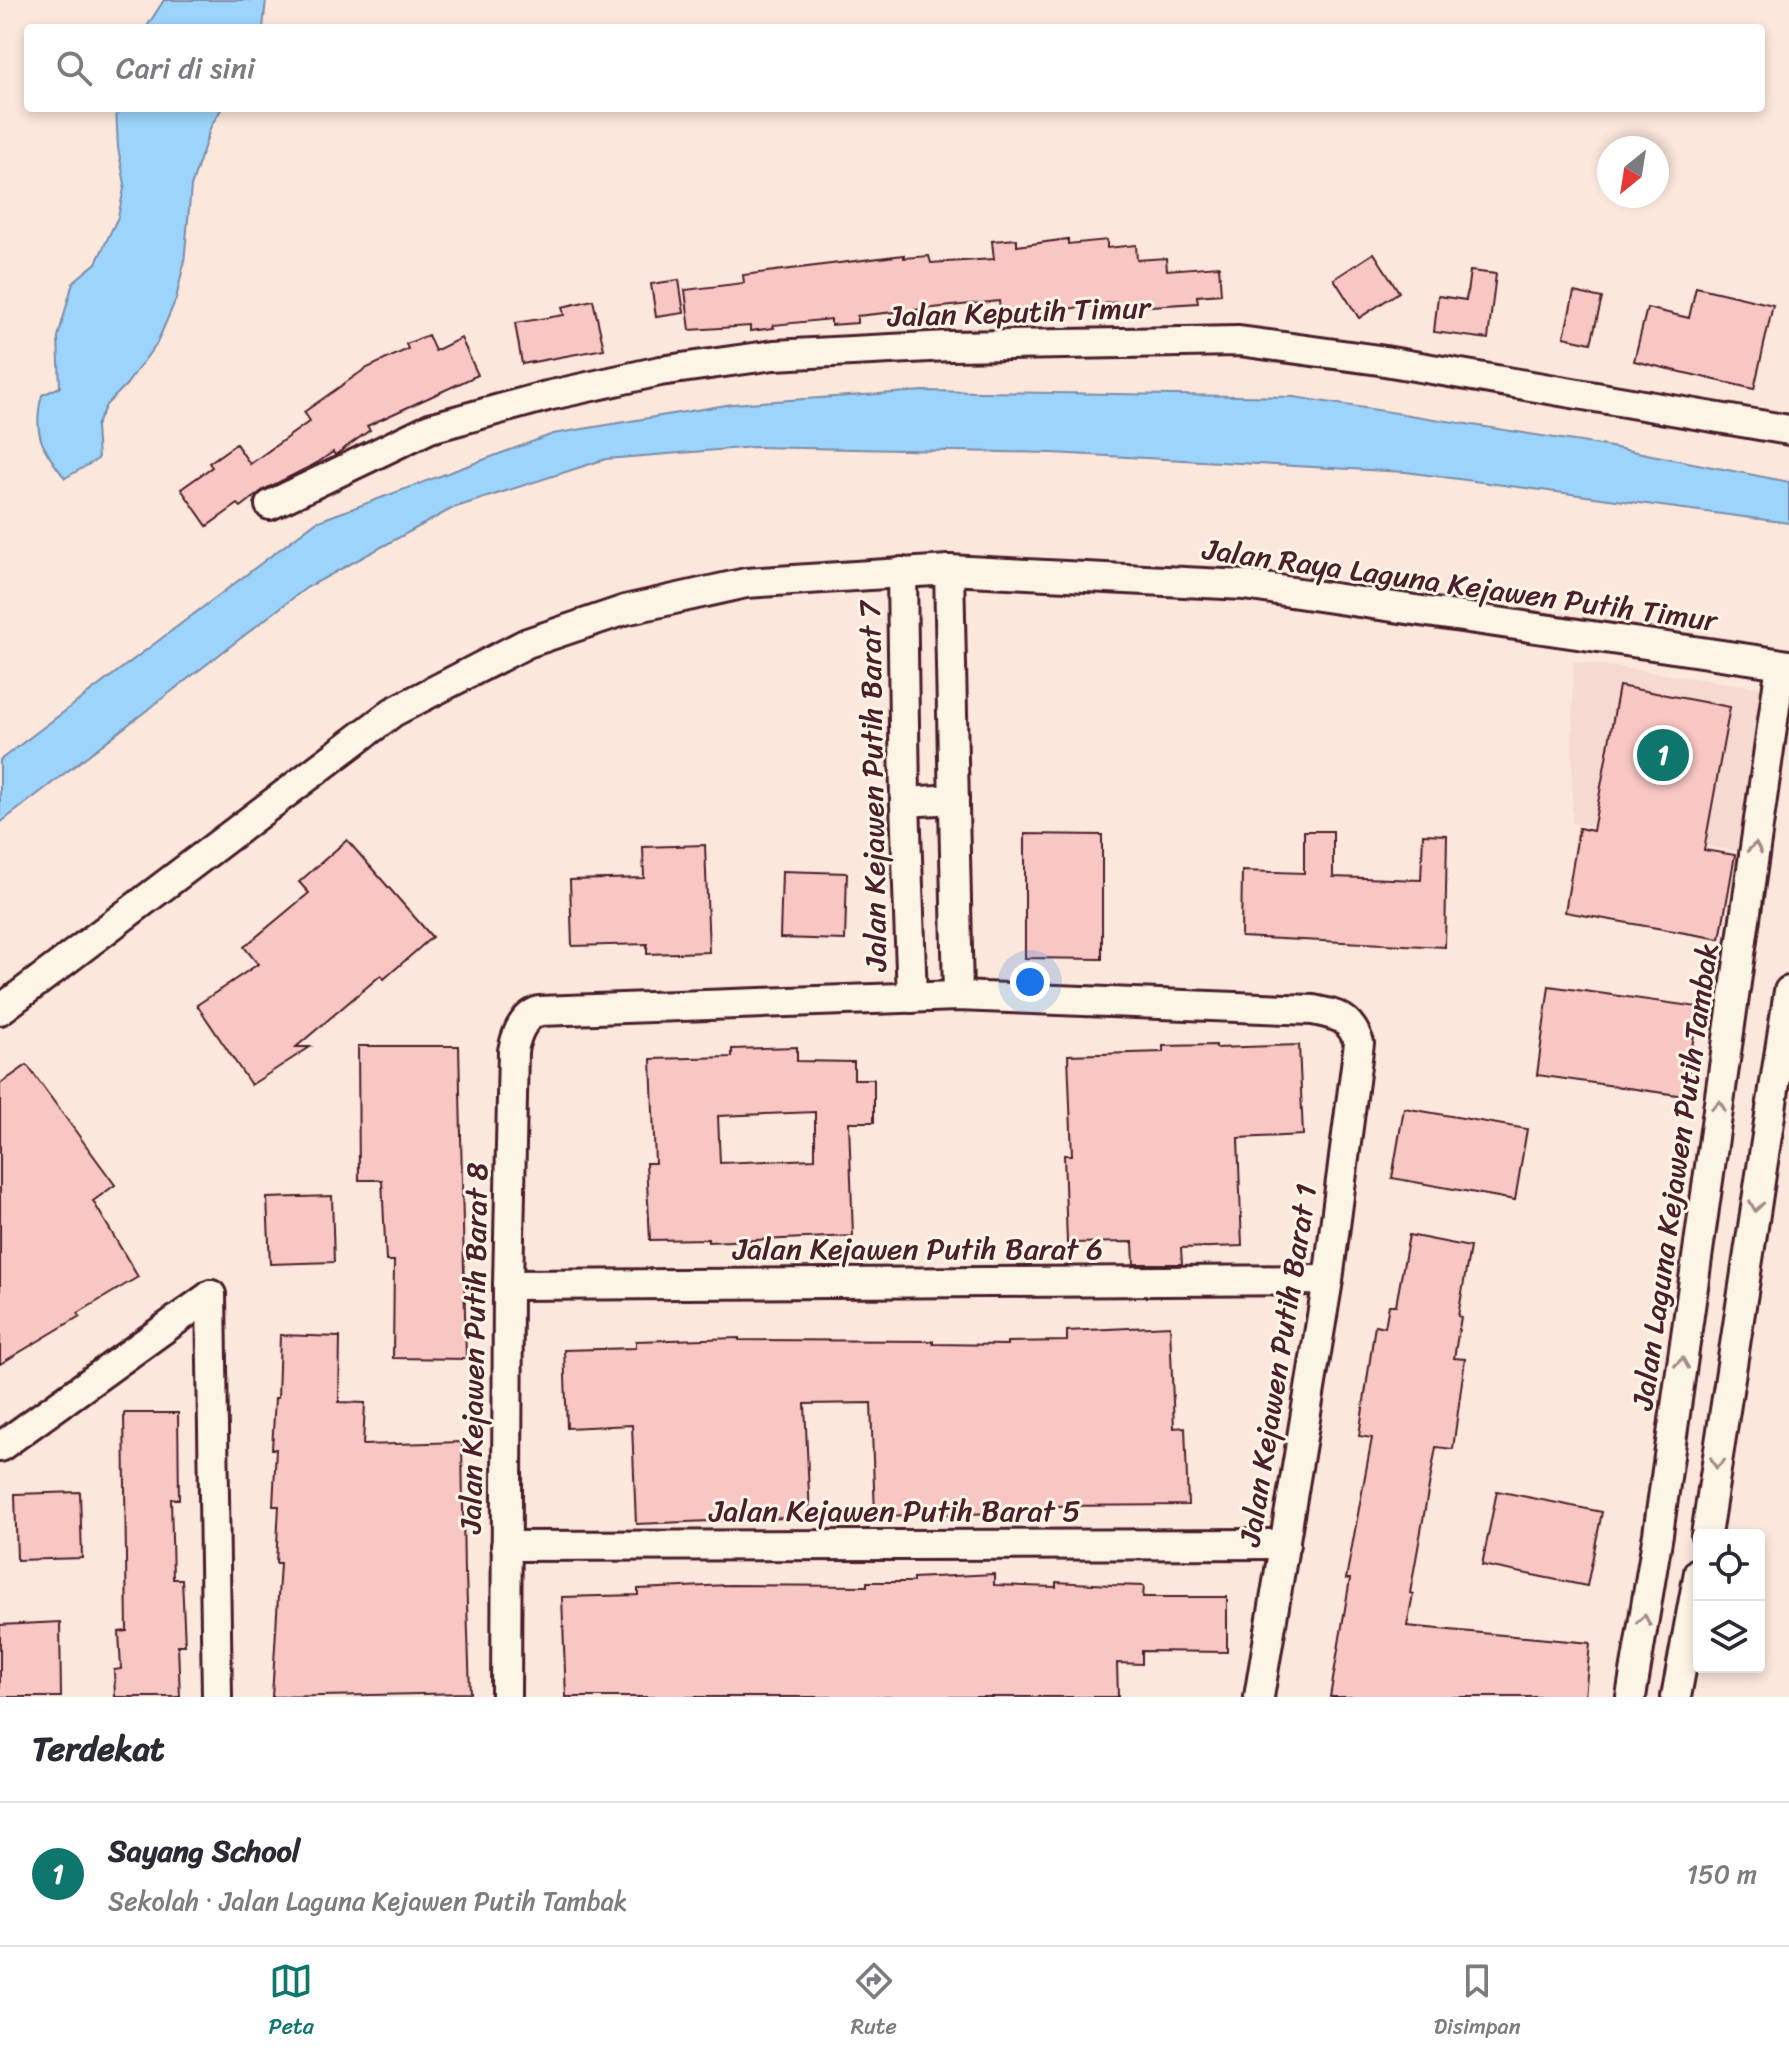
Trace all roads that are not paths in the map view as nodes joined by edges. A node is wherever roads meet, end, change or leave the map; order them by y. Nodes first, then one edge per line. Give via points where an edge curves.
1 (1789, 430) edge
2 (270, 505) dead end
3 (949, 570) junction
4 (902, 572) junction
5 (1785, 664) edge
6 (954, 799) junction
7 (905, 802) junction
8 (1789, 991) edge
9 (958, 996) junction
10 (912, 998) junction
11 (0, 1010) edge
12 (539, 1011) joint
13 (1359, 1043) joint
14 (1328, 1280) junction
15 (508, 1285) junction
16 (0, 1447) edge
17 (1707, 1529) edge
18 (1285, 1544) junction
19 (506, 1546) junction
20 (1694, 1601) edge
21 (217, 1697) edge
22 (506, 1697) edge
23 (1259, 1697) edge
24 (1631, 1697) edge
25 (1676, 1697) edge

1 - 2 street, Jalan Keputih Timur via 1239,341 949,346 774,355 660,371 547,396 430,428
3 - 4 street, Jalan Raya Laguna Kejawen Putih Timur
3 - 5 street, Jalan Raya Laguna Kejawen Putih Timur via 1244,585
3 - 6 street
4 - 7 street, Jalan Kejawen Putih Barat 7
4 - 11 street, Jalan Raya Laguna Kejawen Putih Timur via 746,583 625,610 527,643 393,712
24 -> 5 street, Jalan Laguna Kejawen Putih Tambak
6 - 7 street
6 - 9 street
7 - 10 street, Jalan Kejawen Putih Barat 7
8 -> 17 street
9 - 10 street, Jalan Kejawen Putih Barat 7
9 - 13 street, Jalan Kejawen Putih Barat 7 via 1313,1010 1340,1016 1355,1030
10 - 12 street, Jalan Kejawen Putih Barat 7
12 - 15 street, Jalan Kejawen Putih Barat 8 via 521,1027 513,1051
13 - 14 street, Jalan Kejawen Putih Barat 1
14 - 15 street, Jalan Kejawen Putih Barat 6
14 - 18 street, Jalan Kejawen Putih Barat 1
15 - 19 street, Jalan Kejawen Putih Barat 8
16 - 21 street via 211,1295
18 - 19 street, Jalan Kejawen Putih Barat 5
18 - 23 street, Jalan Kejawen Putih Barat 1
19 - 22 street, Jalan Kejawen Putih Barat 8
20 - 25 street

